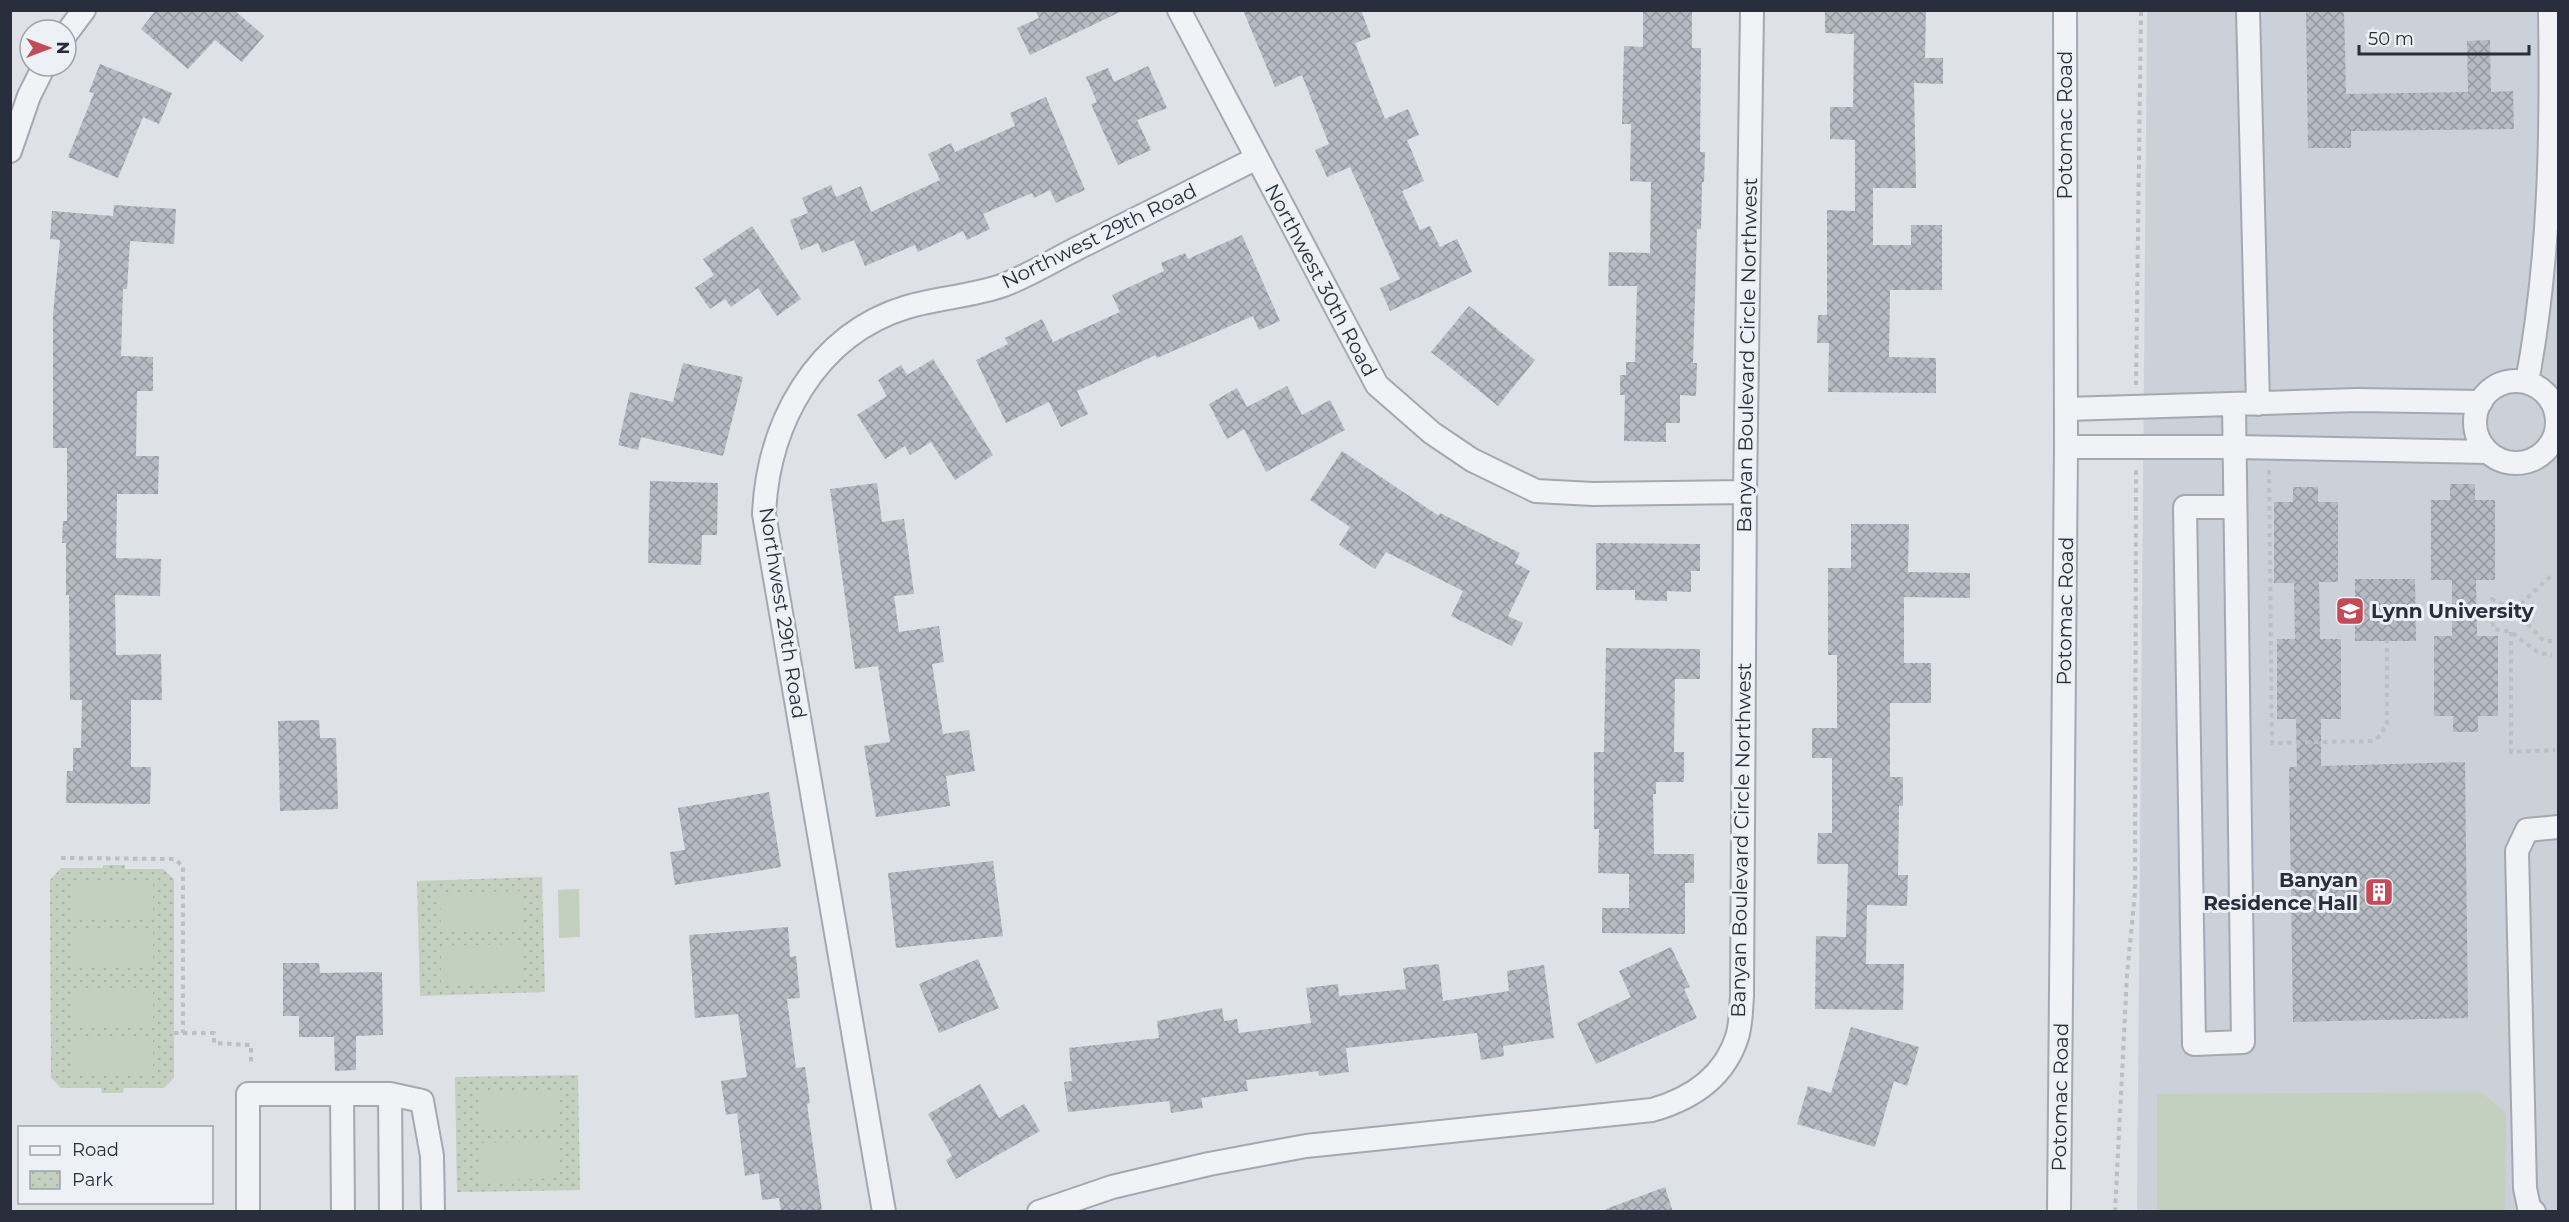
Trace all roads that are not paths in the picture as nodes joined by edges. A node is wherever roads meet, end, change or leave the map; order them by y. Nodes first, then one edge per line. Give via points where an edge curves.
1 (1179, 10) edge
2 (1752, 10) edge
3 (2065, 10) edge
4 (2248, 10) edge
5 (2550, 10) edge
6 (38, 78) edge
7 (10, 151) edge
8 (1257, 158) junction
9 (2527, 382) junction
10 (2481, 402) junction
11 (2258, 404) junction
12 (2234, 405) junction
13 (2066, 410) junction
14 (2558, 423) edge
15 (2066, 447) junction
16 (2235, 447) junction
17 (2488, 452) junction
18 (1745, 492) junction
19 (2235, 507) junction
20 (2559, 827) edge
21 (342, 1094) junction
22 (390, 1094) junction
23 (248, 1212) edge
24 (343, 1212) edge
25 (391, 1212) edge
26 (432, 1212) edge
27 (884, 1212) edge
28 (1039, 1212) edge
29 (2059, 1212) edge
30 (2534, 1212) edge

1 - 8 street, Northwest 30th Road
2 - 18 street, Banyan Boulevard Circle Northwest
3 - 13 street, Potomac Road
4 - 11 street
5 - 9 street via 2549,188 2540,306
6 - 7 street
8 - 18 street, Northwest 30th Road via 1377,385 1432,434 1472,460 1536,491
8 - 27 street, Northwest 29th Road via 1004,285 906,308 871,321 843,341 813,372 798,392 776,438 764,514
9 - 10 street via 2500,384
9 - 14 street via 2549,397
10 - 11 street via 2357,400
10 - 17 street via 2476,428
11 - 12 street
12 - 13 street
12 - 16 street
13 - 15 street, Potomac Road
14 - 17 street via 2555,436 2538,457 2512,463
15 - 16 street
15 - 29 street, Potomac Road
16 - 17 street
16 - 19 street
18 - 28 street, Banyan Boulevard Circle Northwest via 1742,996 1738,1036 1711,1080 1681,1100 1652,1110 1306,1146 1122,1185
19 - 19 street via 2185,507 2194,1044 2243,1042
20 - 30 street via 2527,830 2517,851 2525,1188
21 - 22 street
21 - 23 street via 248,1094
21 - 24 street
22 - 25 street
22 - 26 street via 422,1101 432,1156

